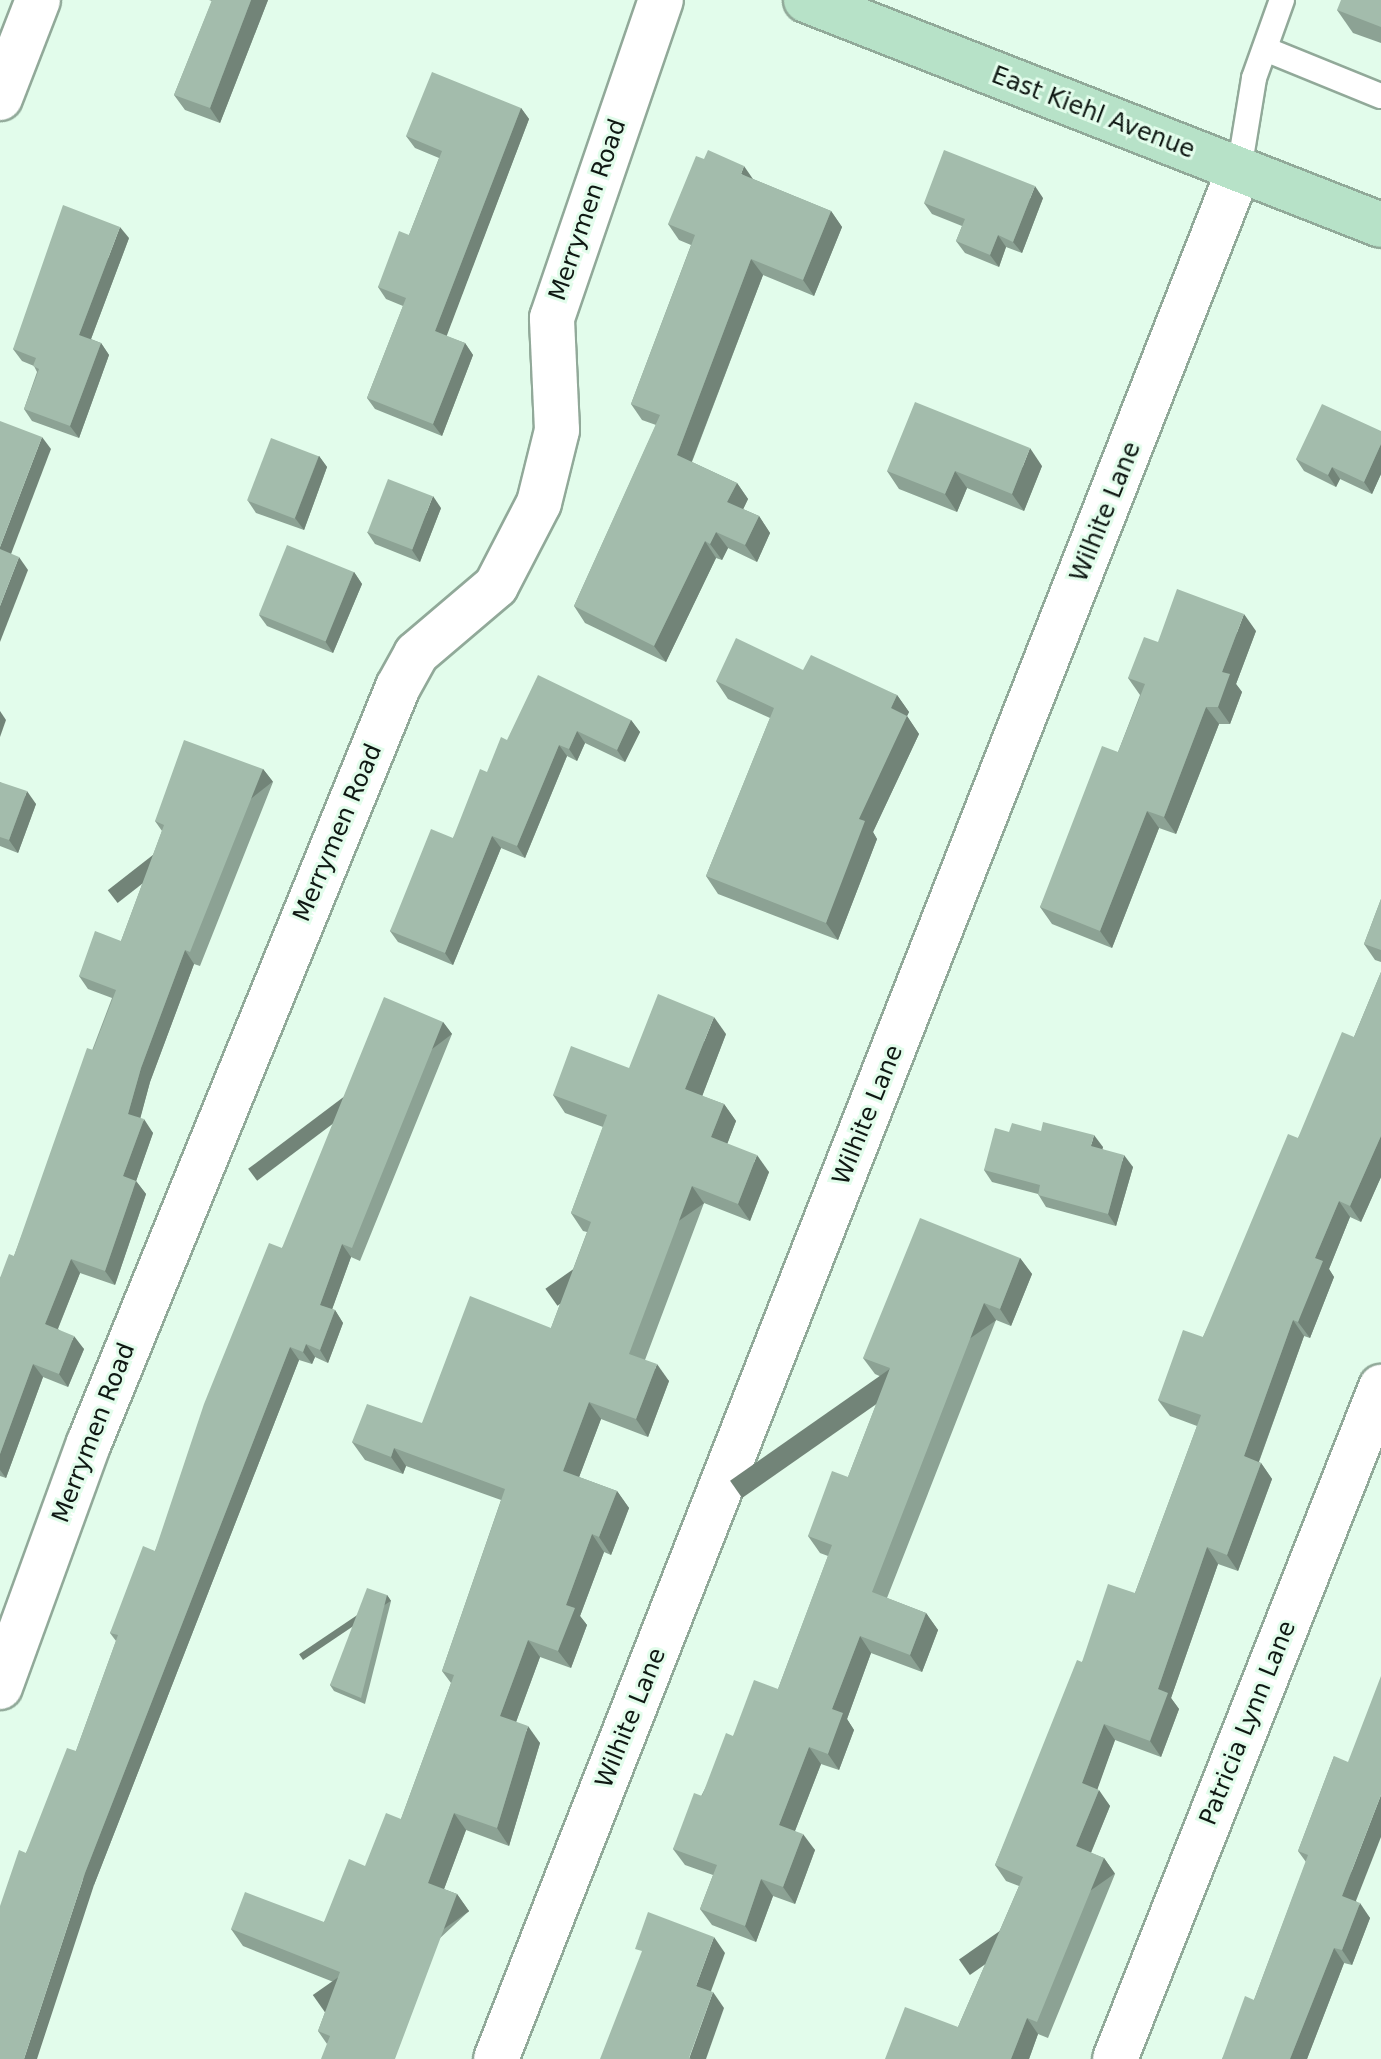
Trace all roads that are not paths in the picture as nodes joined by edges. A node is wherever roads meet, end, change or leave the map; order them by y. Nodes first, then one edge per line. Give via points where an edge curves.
1 (661, 0) edge
2 (806, 0) edge
3 (1282, 0) edge
4 (29, 3) edge
5 (1265, 49) junction
6 (1381, 96) edge
7 (0, 98) edge
8 (1239, 170) junction
9 (1381, 225) edge
10 (1381, 1387) edge
11 (0, 1687) edge
12 (496, 2059) edge
13 (1115, 2059) edge

1 - 11 street, Merrymen Road via 552,318 557,430 539,503 496,586 416,654 398,687 89,1443
2 - 8 main road, East Kiehl Avenue
3 - 5 lane
4 - 7 street
5 - 6 lane
5 - 8 lane via 1254,78
8 - 9 main road, East Kiehl Avenue
8 - 12 street, Wilhite Lane
10 - 13 street, Patricia Lynn Lane

